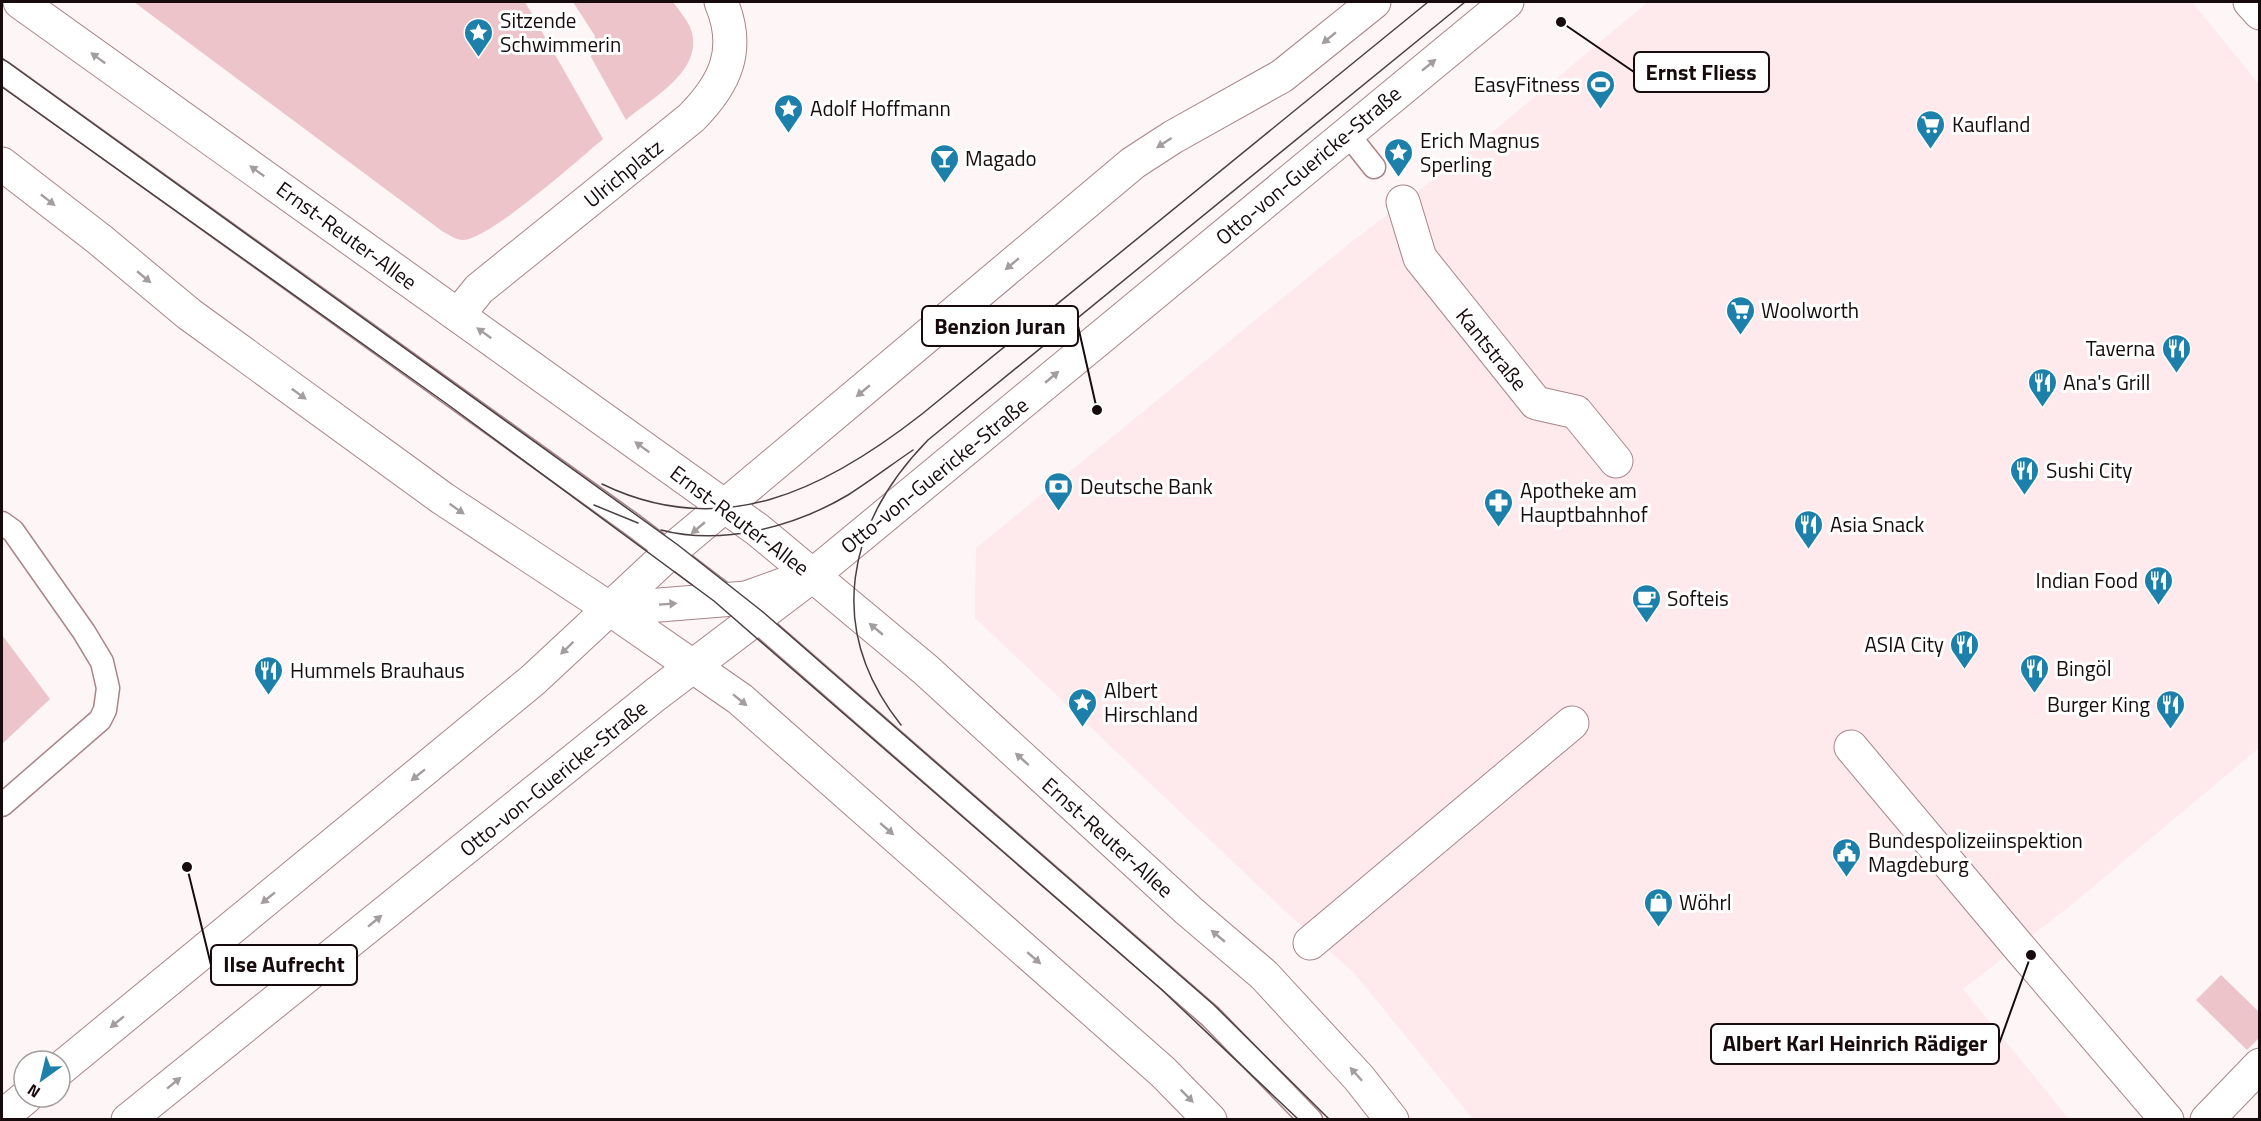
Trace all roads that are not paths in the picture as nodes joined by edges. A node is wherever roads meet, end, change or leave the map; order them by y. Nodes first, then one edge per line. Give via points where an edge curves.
1 (20, 2) edge
2 (721, 2) edge
3 (1374, 2) edge
4 (1507, 2) edge
5 (2250, 2) edge
6 (2259, 13) edge
7 (2, 72) edge
8 (1347, 133) junction
9 (2, 164) edge
10 (1374, 166) dead end
11 (1403, 202) dead end
12 (458, 315) junction
13 (1616, 462) dead end
14 (725, 505) junction
15 (2, 523) edge
16 (670, 552) junction
17 (813, 574) junction
18 (610, 609) junction
19 (743, 609) junction
20 (693, 666) junction
21 (1572, 723) dead end
22 (1851, 747) dead end
23 (2, 805) edge
24 (1310, 944) dead end
25 (72, 1059) edge
26 (2259, 1065) edge
27 (128, 1119) edge
28 (1210, 1119) edge
29 (1311, 1119) edge
30 (1392, 1119) edge
31 (2167, 1119) edge
32 (2207, 1119) edge

12 -> 1 street, Ernst-Reuter-Allee
2 - 12 street, Ulrichplatz via 728,16 731,47 718,86 706,103 479,289
3 -> 14 street via 1282,76 1133,163
8 -> 4 street, Otto-von-Guericke-Straße
5 - 6 street
7 - 16 lane
8 - 10 lane
17 -> 8 street, Otto-von-Guericke-Straße
9 -> 18 street via 217,334 475,522
11 - 13 street, Kantstraße via 1420,258 1536,403 1576,412
14 -> 12 street, Ernst-Reuter-Allee
14 -> 16 street
14 - 17 street, Ernst-Reuter-Allee
15 - 23 lane via 13,531 84,632 102,662 108,688 100,720
16 - 18 street
16 - 19 lane
17 - 19 street, Otto-von-Guericke-Straße
30 -> 17 street, Ernst-Reuter-Allee via 1264,975 1189,912 926,670
18 -> 19 street
18 - 20 street
18 -> 25 street via 533,680
19 - 20 street, Otto-von-Guericke-Straße
19 - 29 lane via 1211,1017
27 -> 20 street, Otto-von-Guericke-Straße
20 -> 28 street via 740,699 1163,1072
21 - 24 street
22 - 31 street
26 - 32 street

